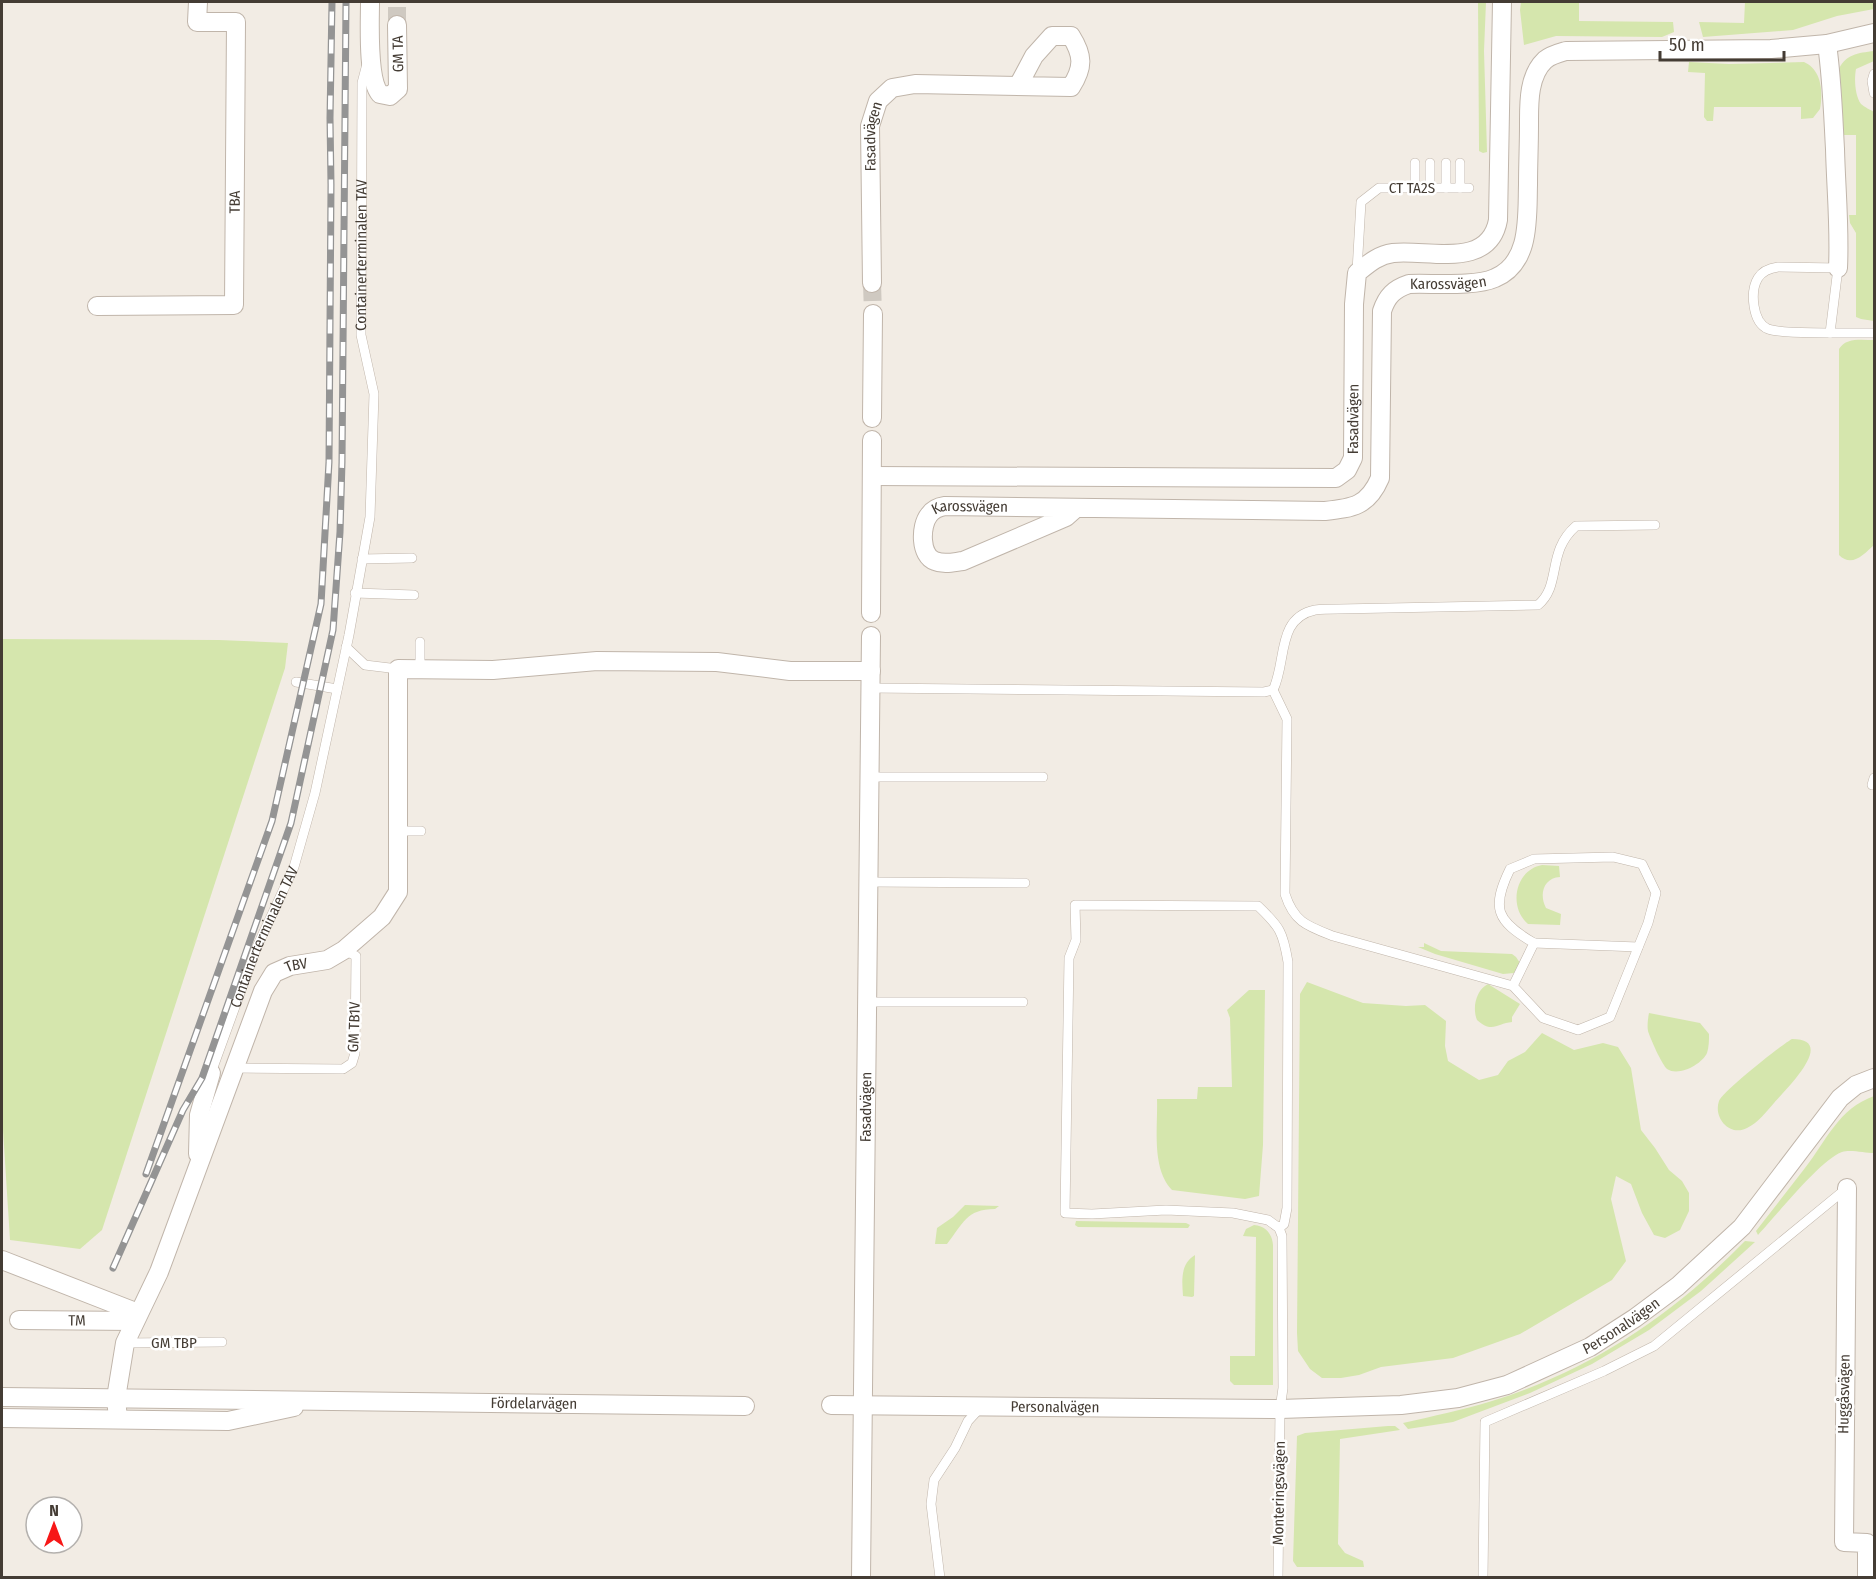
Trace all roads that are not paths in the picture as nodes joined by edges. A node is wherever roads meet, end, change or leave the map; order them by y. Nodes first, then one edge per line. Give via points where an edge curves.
1 (198, 2) edge
2 (370, 2) edge
3 (1502, 2) edge
4 (397, 25) tunnel mouth
5 (1875, 33) edge
6 (1827, 44) junction
7 (370, 51) junction
8 (1875, 74) edge
9 (1018, 86) dead end
10 (1875, 93) edge
11 (1415, 163) dead end
12 (1431, 163) dead end
13 (1446, 163) dead end
14 (1460, 163) dead end
15 (1415, 188) junction
16 (1431, 188) junction
17 (1446, 188) junction
18 (1838, 268) junction
19 (1357, 273) junction
20 (872, 283) tunnel mouth
21 (97, 306) dead end
22 (873, 314) tunnel mouth
23 (1830, 333) junction
24 (1875, 333) edge
25 (872, 418) dead end
26 (872, 440) dead end
27 (872, 476) junction
28 (1075, 509) junction
29 (1655, 525) dead end
30 (412, 558) dead end
31 (362, 559) junction
32 (355, 593) junction
33 (414, 595) dead end
34 (871, 613) dead end
35 (871, 636) dead end
36 (420, 642) dead end
37 (346, 647) junction
38 (398, 669) junction
39 (420, 669) junction
40 (871, 680) junction
41 (296, 682) dead end
42 (337, 689) junction
43 (1274, 690) junction
44 (870, 777) junction
45 (1043, 777) dead end
46 (398, 831) junction
47 (421, 831) dead end
48 (869, 882) junction
49 (1025, 883) dead end
50 (1534, 943) junction
51 (1638, 948) junction
52 (344, 950) junction
53 (1512, 986) junction
54 (868, 1002) junction
55 (1023, 1002) dead end
56 (235, 1068) junction
57 (211, 1073) joint
58 (1875, 1078) edge
59 (192, 1185) junction
60 (1847, 1188) joint
61 (1279, 1228) junction
62 (2, 1260) edge
63 (136, 1317) junction
64 (19, 1320) dead end
65 (222, 1342) dead end
66 (125, 1343) junction
67 (2, 1397) edge
68 (116, 1398) junction
69 (325, 1400) junction
70 (831, 1405) dead end
71 (862, 1405) junction
72 (745, 1406) dead end
73 (982, 1406) junction
74 (1280, 1409) junction
75 (2, 1418) edge
76 (118, 1419) junction
77 (861, 1578) edge
78 (940, 1578) edge
79 (1278, 1578) edge
80 (1483, 1578) edge
81 (1867, 1578) edge

1 - 21 street, TBA via 197,22 236,22 234,305
2 - 7 street, Containerterminalen TAV
3 - 19 street via 1496,231 1479,249 1466,253 1393,253 1370,262
4 - 7 street, GM TA via 398,89 390,96 375,89
5 - 6 street, Karossvägen
6 - 18 street
6 - 28 street, Karossvägen via 1740,50 1566,51 1546,60 1532,83 1527,225 1517,259 1502,275 1485,282 1399,287 1391,292 1384,306 1380,477 1375,489 1358,506 1326,511
7 - 31 lane, Containerterminalen TAV via 362,83 361,335 374,394 370,517
8 - 10 lane
9 - 20 street, Fasadvägen via 915,84 892,88 878,101 870,126
11 - 15 lane
12 - 16 lane
13 - 17 lane
14 - 17 lane, CT TA2S via 1464,188
15 - 16 lane, CT TA2S
15 - 19 lane, CT TA2S via 1380,188 1361,202
16 - 17 lane, CT TA2S
18 - 23 lane
18 - 23 lane via 1767,269 1758,278 1755,290 1758,321 1767,328
19 - 27 street, Fasadvägen via 1353,458 1347,470 1336,477
22 - 25 street
23 - 24 lane
26 - 27 street
27 - 34 street
28 - 28 street, Karossvägen via 936,508 927,516 924,529 926,554 933,561 963,561 1066,517
29 - 43 lane via 1576,526 1561,544 1552,585 1546,599 1538,605 1315,610 1302,615 1292,622 1288,632
30 - 31 lane
31 - 32 lane, Containerterminalen TAV
32 - 33 lane
32 - 37 lane, Containerterminalen TAV
35 - 40 street, Fasadvägen
36 - 39 lane
37 - 38 lane via 365,665
37 - 42 lane, Containerterminalen TAV
38 - 39 street
38 - 46 street, TBV
39 - 40 street via 493,670 597,661 717,662
40 - 43 lane
40 - 44 street, Fasadvägen
41 - 42 lane
42 - 57 lane, Containerterminalen TAV via 315,793 294,867 256,949
43 - 53 lane via 1287,719 1285,894 1296,917 1333,936
44 - 45 lane
44 - 48 street, Fasadvägen
46 - 47 lane
46 - 52 street, TBV via 398,892 382,917
48 - 49 lane
48 - 54 street, Fasadvägen
50 - 51 lane
50 - 51 lane via 1503,920 1498,905 1500,888 1510,869 1534,859 1613,857 1642,864 1656,893
50 - 53 lane
51 - 53 lane via 1610,1017 1578,1030 1543,1018
52 - 56 street, TBV via 327,960 274,973 263,991
52 - 56 lane, GM TB1V via 356,956 360,990 360,1018 352,1063 343,1069
54 - 55 lane
54 - 71 street, Fasadvägen
56 - 59 street, TBV
57 - 59 street, Containerterminalen TAV via 199,1115 199,1150
58 - 74 street, Personalvägen via 1856,1085 1840,1098 1742,1227 1678,1286 1590,1347 1507,1385 1458,1398 1401,1405
59 - 63 street, TBV via 159,1272
60 - 80 lane via 1654,1346 1485,1422
60 - 81 street, Huggåsvägen via 1844,1542 1867,1543
61 - 61 lane via 1284,1224 1287,1208 1288,962 1284,936 1258,906 1075,905 1076,940 1069,958 1065,1213 1233,1213 1268,1220
61 - 74 lane
62 - 63 street
63 - 64 street, TM
63 - 66 street, TBV
65 - 66 lane, GM TBP
66 - 68 street, TBV
67 - 68 street, Fördelarvägen
68 - 69 street, Fördelarvägen
68 - 76 street, TBV
69 - 72 street, Fördelarvägen
69 - 76 street, Fördelarvägen via 228,1421
70 - 71 street, Personalvägen
71 - 73 street, Personalvägen
71 - 77 street, Fasadvägen
73 - 74 street, Personalvägen
73 - 78 lane via 968,1421 934,1480 931,1504
74 - 79 lane, Monteringsvägen
75 - 76 street, Fördelarvägen

